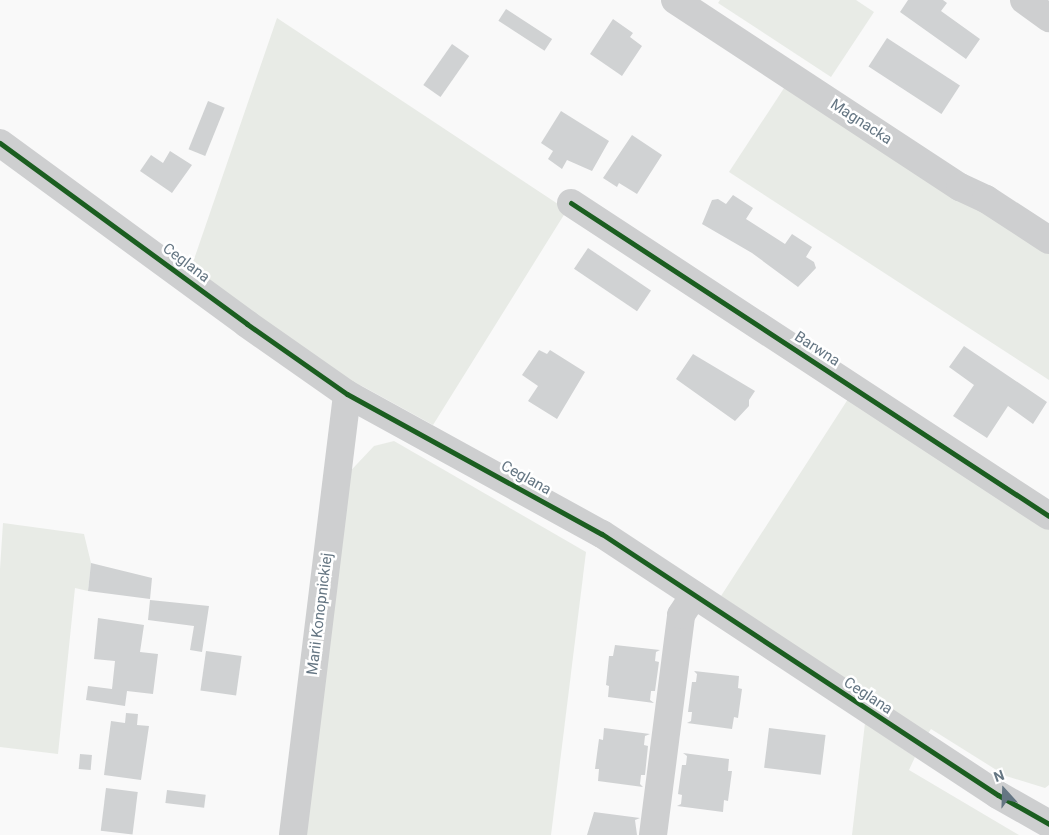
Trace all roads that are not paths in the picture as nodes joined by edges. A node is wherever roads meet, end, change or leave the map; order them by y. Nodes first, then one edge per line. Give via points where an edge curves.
1 (674, 0) edge
2 (1024, 0) edge
3 (1049, 18) edge
4 (0, 142) edge
5 (571, 203) dead end
6 (1049, 240) edge
7 (347, 394) junction
8 (1049, 516) edge
9 (694, 595) junction
10 (1049, 824) edge
11 (293, 835) edge
12 (653, 835) edge

1 - 6 street, Magnacka
2 - 3 street
4 - 7 street, Ceglana
5 - 8 street, Barwna
7 - 9 street, Ceglana via 602,534
7 - 11 street, Marii Konopnickiej
9 - 10 street, Ceglana via 998,795
9 - 12 street via 681,615

